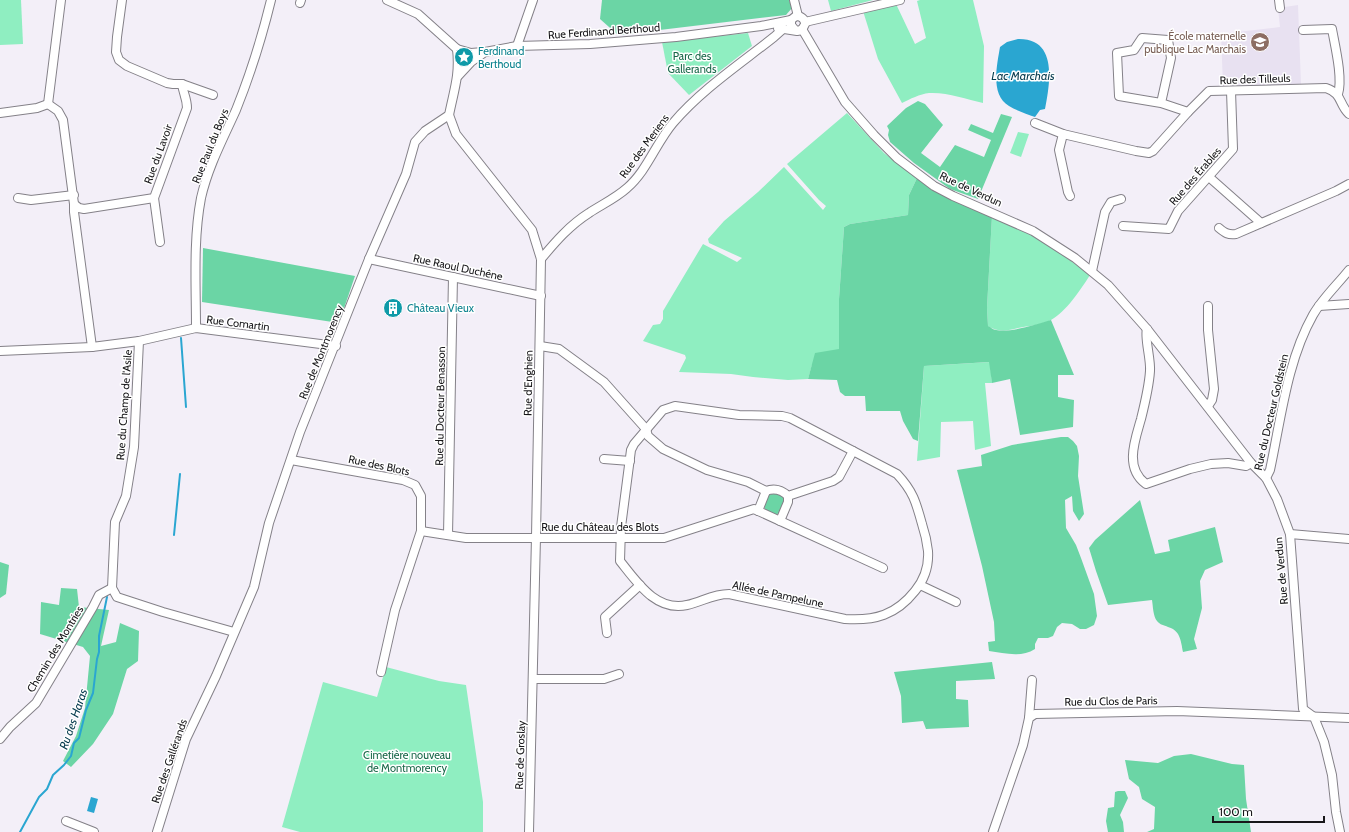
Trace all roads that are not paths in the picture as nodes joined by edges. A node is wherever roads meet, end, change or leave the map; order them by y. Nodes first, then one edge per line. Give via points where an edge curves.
1 (61, 0) edge
2 (122, 0) edge
3 (271, 0) edge
4 (387, 0) edge
5 (533, 0) edge
6 (794, 0) edge
7 (900, 0) edge
8 (795, 18) junction
9 (761, 26) junction
10 (801, 27) junction
11 (783, 29) junction
12 (1303, 30) dead end
13 (517, 46) junction
14 (457, 49) junction
15 (485, 52) junction
16 (458, 76) junction
17 (182, 84) junction
18 (1231, 91) junction
19 (1338, 94) junction
20 (213, 95) dead end
21 (1161, 103) junction
22 (48, 104) junction
23 (1188, 112) junction
24 (0, 113) edge
25 (1349, 114) edge
26 (449, 115) junction
27 (1035, 123) dead end
28 (1063, 134) junction
29 (1210, 177) junction
30 (1349, 184) edge
31 (74, 195) junction
32 (1070, 196) dead end
33 (18, 198) dead end
34 (154, 198) junction
35 (1121, 199) dead end
36 (74, 204) junction
37 (1261, 223) junction
38 (1123, 226) dead end
39 (1219, 228) dead end
40 (160, 242) dead end
41 (369, 259) junction
42 (541, 259) junction
43 (1349, 270) edge
44 (1092, 271) junction
45 (453, 277) junction
46 (541, 296) junction
47 (1349, 304) edge
48 (1208, 306) dead end
49 (1319, 306) junction
50 (196, 328) junction
51 (1147, 329) junction
52 (139, 341) junction
53 (336, 346) junction
54 (540, 346) junction
55 (92, 347) junction
56 (0, 351) edge
57 (1208, 406) junction
58 (646, 429) junction
59 (853, 451) junction
60 (604, 459) dead end
61 (291, 460) junction
62 (630, 461) junction
63 (1251, 463) junction
64 (1266, 478) junction
65 (766, 491) junction
66 (788, 496) junction
67 (758, 511) junction
68 (780, 520) junction
69 (421, 531) junction
70 (1290, 534) junction
71 (448, 535) junction
72 (536, 537) junction
73 (621, 538) junction
74 (1349, 538) edge
75 (882, 568) dead end
76 (640, 584) junction
77 (920, 585) junction
78 (112, 588) junction
79 (956, 602) dead end
80 (234, 632) junction
81 (607, 633) dead end
82 (381, 672) dead end
83 (619, 674) dead end
84 (216, 676) joint
85 (534, 680) junction
86 (1032, 680) dead end
87 (1314, 716) junction
88 (1029, 718) junction
89 (1349, 718) edge
90 (0, 740) edge
91 (66, 821) dead end
92 (94, 832) edge
93 (156, 832) edge
94 (529, 832) edge
95 (993, 832) edge
96 (1340, 832) edge

1 - 22 street
2 - 17 street via 116,37 119,60 167,83
3 - 50 street, Rue Paul du Boys via 264,29 238,104 210,167 201,198 196,246
4 - 14 street via 418,14
5 - 13 street
6 - 8 street
7 - 10 street, Rue Ferdinand Berthoud
8 - 9 street, Rue Ferdinand Berthoud
8 - 10 street via 803,18
8 - 10 street via 791,25
9 - 11 street, Rue Ferdinand Berthoud
9 - 13 street, Rue Ferdinand Berthoud via 676,37 590,44
10 - 11 street, Rue Ferdinand Berthoud
10 - 44 street, Rue de Verdun via 845,102 897,158 934,186 1033,231
11 - 42 street, Rue des Meriens via 689,106 672,124 638,176 627,188 566,230
12 - 19 street via 1332,29 1340,88
13 - 15 street, Rue Ferdinand Berthoud
14 - 15 street via 471,53
14 - 16 street
15 - 16 street, Rue Ferdinand Berthoud
16 - 26 street
17 - 20 street
17 - 34 street, Rue du Lavoir via 187,108
18 - 19 street, Rue des Tilleuls via 1326,88
18 - 23 street, Rue des Tilleuls via 1209,91
18 - 29 street, Rue des Érables via 1234,149
19 - 25 street
21 - 21 street via 1119,96 1117,53 1134,50 1142,38 1168,40 1171,58
21 - 23 street
22 - 24 street
22 - 31 street via 58,111 63,120
23 - 28 street, Rue des Tilleuls via 1149,153
26 - 41 street, Rue de Montmorency via 425,131 415,142 406,174
26 - 42 street, Rue d'Enghien via 456,134 532,230
27 - 28 street, Rue des Tilleuls
28 - 32 street via 1059,150
29 - 37 street
29 - 38 street, Rue des Érables via 1178,211 1170,229
30 - 37 street via 1336,192
31 - 33 street via 31,200
31 - 36 street
34 - 36 street, Rue du Lavoir via 84,209
34 - 40 street
35 - 44 street via 1111,202 1105,212
36 - 55 street
37 - 39 street via 1236,234 1224,233
41 - 45 street, Rue Raoul Duchêne
41 - 53 street, Rue de Montmorency
42 - 46 street, Rue d'Enghien
43 - 49 street, Rue du Docteur Goldstein
44 - 51 street, Rue de Verdun
45 - 46 street, Rue Raoul Duchêne
45 - 71 street, Rue du Docteur Benasson
46 - 54 street, Rue d'Enghien
47 - 49 street
48 - 57 street via 1214,389
49 - 64 street, Rue du Docteur Goldstein via 1302,336 1293,361 1270,470
50 - 52 street, Rue Comartin
50 - 53 street, Rue Comartin
51 - 57 street, Rue de Verdun
51 - 63 street via 1145,333 1150,356 1150,373 1133,447 1134,463 1140,480 1146,484 1211,464 1246,466
52 - 55 street, Rue Comartin
52 - 78 street, Rue du Champ de l'Asile via 134,447 126,496 115,522
53 - 61 street, Rue de Montmorency
54 - 58 street via 559,349 604,382
54 - 72 street, Rue d'Enghien
55 - 56 street, Rue Comartin
57 - 63 street, Rue de Verdun
58 - 59 street, Allée de Pampelune via 662,410 675,406 739,415 782,416 799,422
58 - 62 street, Allée de Pampelune via 632,450
58 - 65 street via 648,436 663,449 707,470 748,482
59 - 66 street via 839,477
59 - 77 street, Allée de Pampelune via 897,474 913,494 928,552 927,565
60 - 62 street
61 - 69 street, Rue des Blots via 415,484 421,496
61 - 80 street, Rue de Montmorency via 269,523 254,587
62 - 73 street, Allée de Pampelune
63 - 64 street, Rue de Verdun
64 - 70 street, Rue de Verdun
65 - 66 street via 774,489
65 - 67 street
66 - 68 street
67 - 68 street
67 - 73 street, Rue du Château des Blots via 754,510 664,538
68 - 75 street
69 - 71 street, Rue du Château des Blots
69 - 82 street via 395,610
70 - 74 street
70 - 87 street, Rue de Verdun via 1302,709
71 - 72 street, Rue du Château des Blots via 466,538
72 - 73 street, Rue du Château des Blots
72 - 85 street, Rue d'Enghien
73 - 76 street, Allée de Pampelune via 620,561
76 - 77 street, Allée de Pampelune via 661,603 673,606 729,594 854,620 875,618 893,611 907,601
76 - 81 street via 605,617
77 - 79 street
78 - 80 street via 117,597
78 - 90 street, Chemin des Montries via 99,595 36,703
80 - 84 street, Rue de Montmorency
83 - 85 street via 604,679
84 - 93 street, Rue des Gallérands via 186,739
85 - 94 street, Rue de Groslay
86 - 88 street
87 - 88 street, Rue du Clos de Paris via 1169,711 1036,714
87 - 89 street, Rue du Clos de Paris
87 - 96 street, Rue de Verdun via 1330,768
88 - 95 street via 1023,745
91 - 92 street

